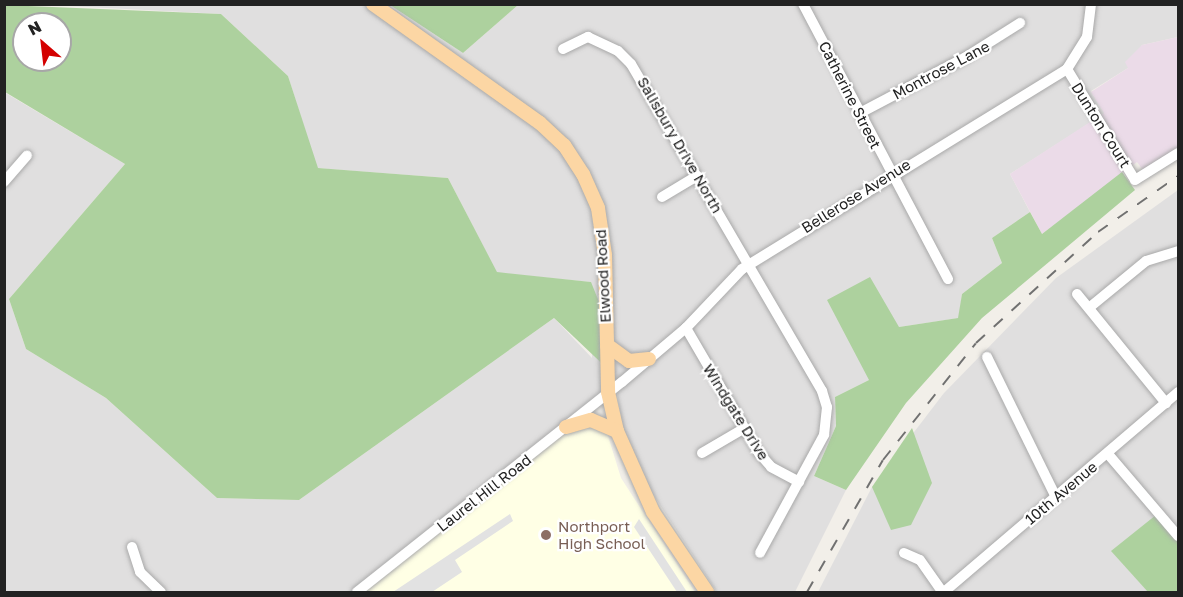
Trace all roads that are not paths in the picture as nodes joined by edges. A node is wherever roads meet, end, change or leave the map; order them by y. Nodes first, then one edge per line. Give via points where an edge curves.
1 (373, 4) edge
2 (803, 4) edge
3 (1091, 4) edge
4 (1020, 23) dead end
5 (563, 49) dead end
6 (1067, 69) junction
7 (860, 112) junction
8 (1179, 153) edge
9 (27, 156) dead end
10 (890, 175) junction
11 (697, 176) junction
12 (4, 182) edge
13 (662, 197) dead end
14 (1179, 250) edge
15 (749, 264) junction
16 (948, 279) dead end
17 (1077, 294) dead end
18 (1090, 307) junction
19 (686, 328) junction
20 (607, 345) junction
21 (987, 357) dead end
22 (649, 359) junction
23 (609, 392) junction
24 (1179, 392) edge
25 (1166, 403) junction
26 (566, 428) junction
27 (743, 429) junction
28 (617, 431) junction
29 (702, 453) dead end
30 (1108, 454) junction
31 (799, 483) junction
32 (1056, 497) junction
33 (1179, 536) edge
34 (132, 546) dead end
35 (760, 553) dead end
36 (904, 553) dead end
37 (161, 592) edge
38 (357, 592) edge
39 (707, 592) edge
40 (943, 592) edge

1 - 20 main road, Elwood Road via 531,116 575,162 598,208 605,255
2 - 7 street, Catherine Street
3 - 6 street, Bellerose Avenue via 1087,37
4 - 7 street, Montrose Lane via 966,57
5 - 11 street, Salisbury Drive North via 588,38 618,51 643,80
6 - 8 street, Dunton Court via 1135,180
6 - 10 street, Bellerose Avenue
7 - 10 street, Catherine Street
9 - 12 street
10 - 15 street, Bellerose Avenue
10 - 16 street, Catherine Street
11 - 13 street
11 - 15 street, Salisbury Drive North
14 - 18 street via 1146,261
15 - 19 street, Bellerose Avenue
15 - 31 street, Salisbury Drive North via 815,376 827,407 824,435
17 - 18 street
18 - 25 street
19 - 22 street, Bellerose Avenue
19 - 27 street, Windgate Drive
20 - 22 main road via 629,361
20 - 23 main road, Elwood Road
21 - 32 street
22 - 23 street, Bellerose Avenue
23 - 26 street, Laurel Hill Road
23 - 28 main road, Elwood Road
24 - 25 street, 10th Avenue
25 - 30 street, 10th Avenue
26 - 28 main road via 591,420
26 - 38 street, Laurel Hill Road
27 - 29 street
27 - 31 street, Windgate Drive via 771,467
28 - 39 main road, Elwood Road via 652,512
30 - 32 street, 10th Avenue
30 - 33 street
31 - 35 street, Salisbury Drive North
32 - 40 street, 10th Avenue
34 - 37 street via 140,572
36 - 40 street via 920,560

